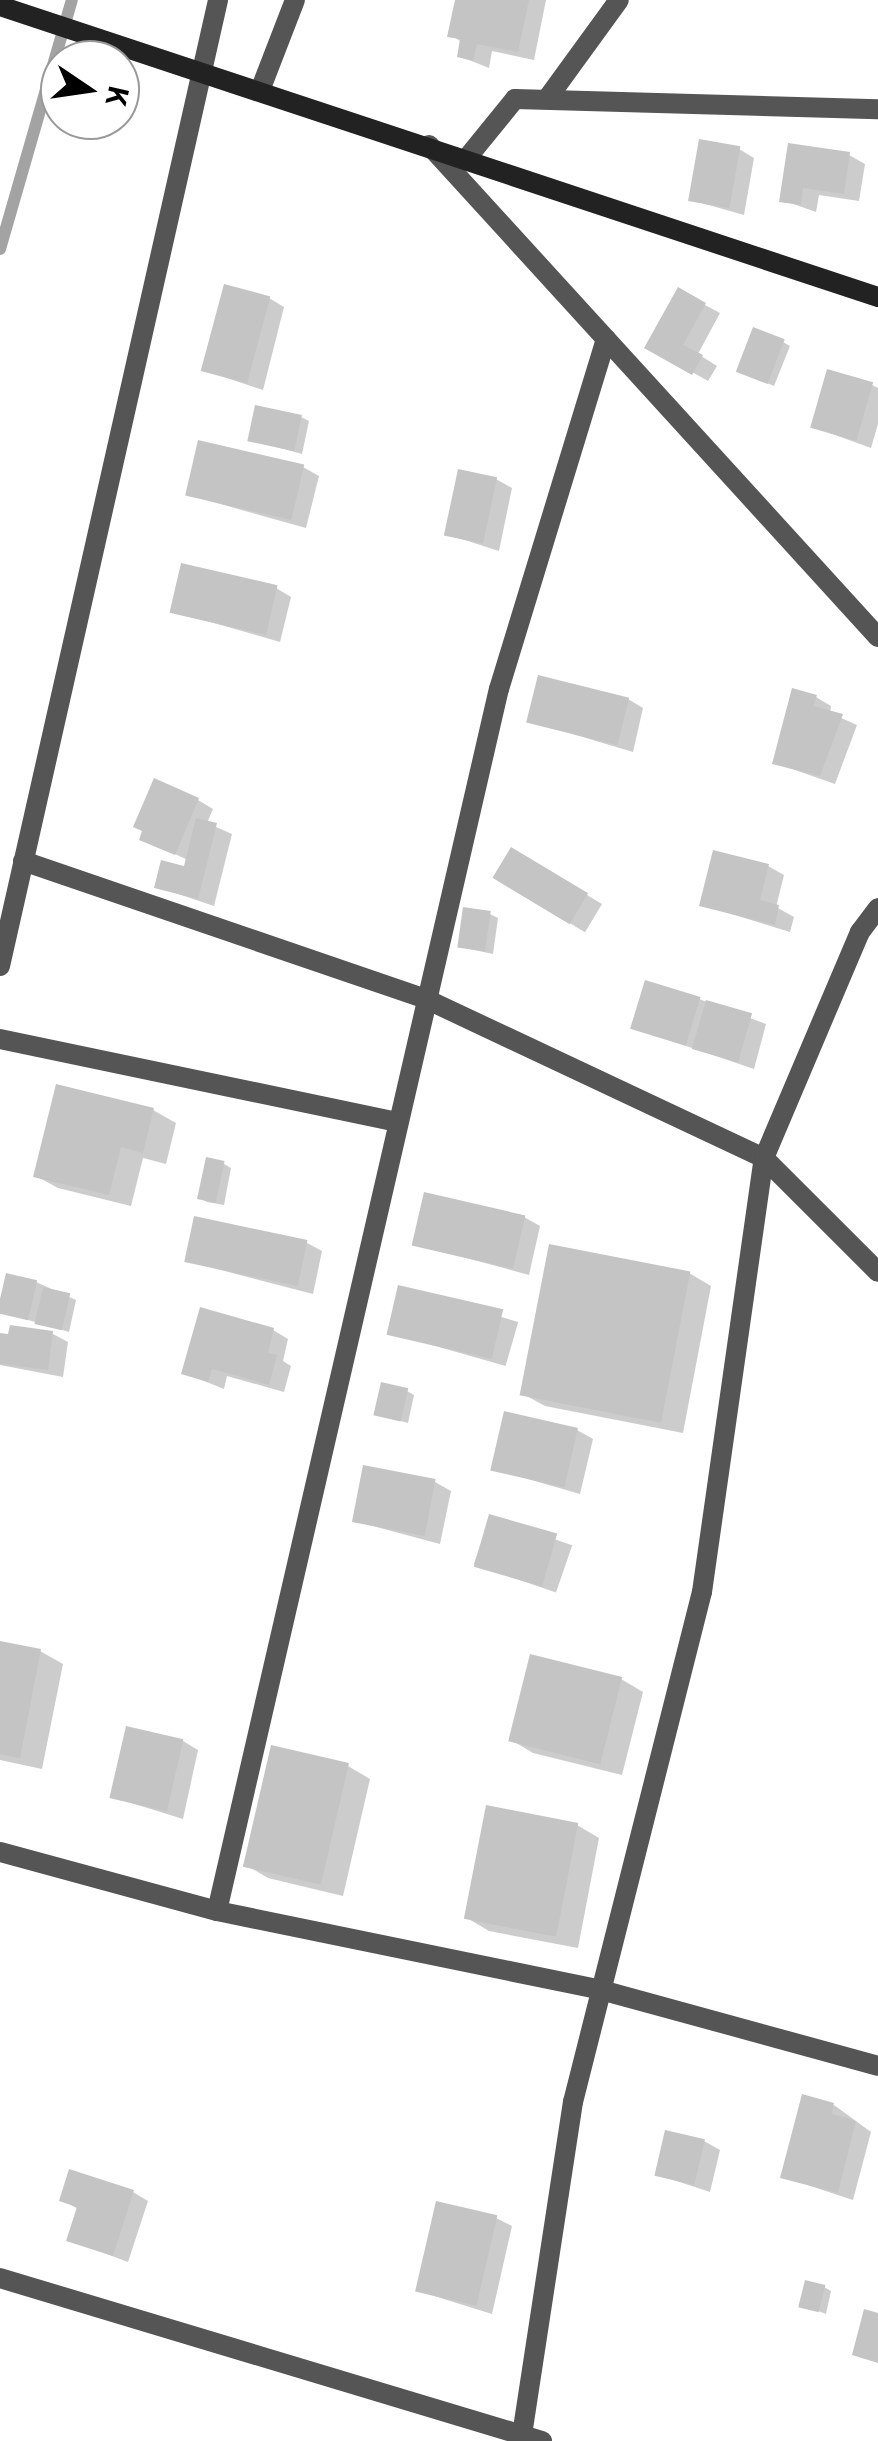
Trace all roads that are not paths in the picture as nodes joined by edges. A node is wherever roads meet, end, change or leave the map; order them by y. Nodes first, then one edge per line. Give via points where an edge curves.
1 (218, 0) edge
2 (294, 0) edge
3 (619, 0) edge
4 (6, 7) edge
5 (203, 69) junction
6 (262, 88) junction
7 (547, 99) junction
8 (878, 109) edge
9 (429, 145) junction
10 (467, 158) junction
11 (878, 297) edge
12 (606, 339) junction
13 (878, 637) edge
14 (22, 861) junction
15 (878, 908) edge
16 (0, 966) edge
17 (428, 1000) junction
18 (0, 1038) edge
19 (397, 1122) junction
20 (764, 1158) junction
21 (878, 1272) edge
22 (0, 1852) edge
23 (217, 1910) junction
24 (600, 1990) junction
25 (878, 2066) edge
26 (0, 2278) edge
27 (532, 2438) edge

1 - 5 street
2 - 6 street
3 - 7 street
4 - 5 street
5 - 6 street
5 - 14 street
6 - 9 street
7 - 8 street
7 - 10 street via 516,98
9 - 10 street
9 - 12 street
10 - 11 street
12 - 13 street
12 - 17 street via 499,689
14 - 16 street
14 - 17 street
15 - 20 street via 860,932
17 - 19 street
17 - 20 street
18 - 19 street
19 - 23 street
20 - 21 street
20 - 24 street via 702,1592
22 - 23 street
23 - 24 street
24 - 25 street
24 - 27 street via 573,2102
26 - 27 street

